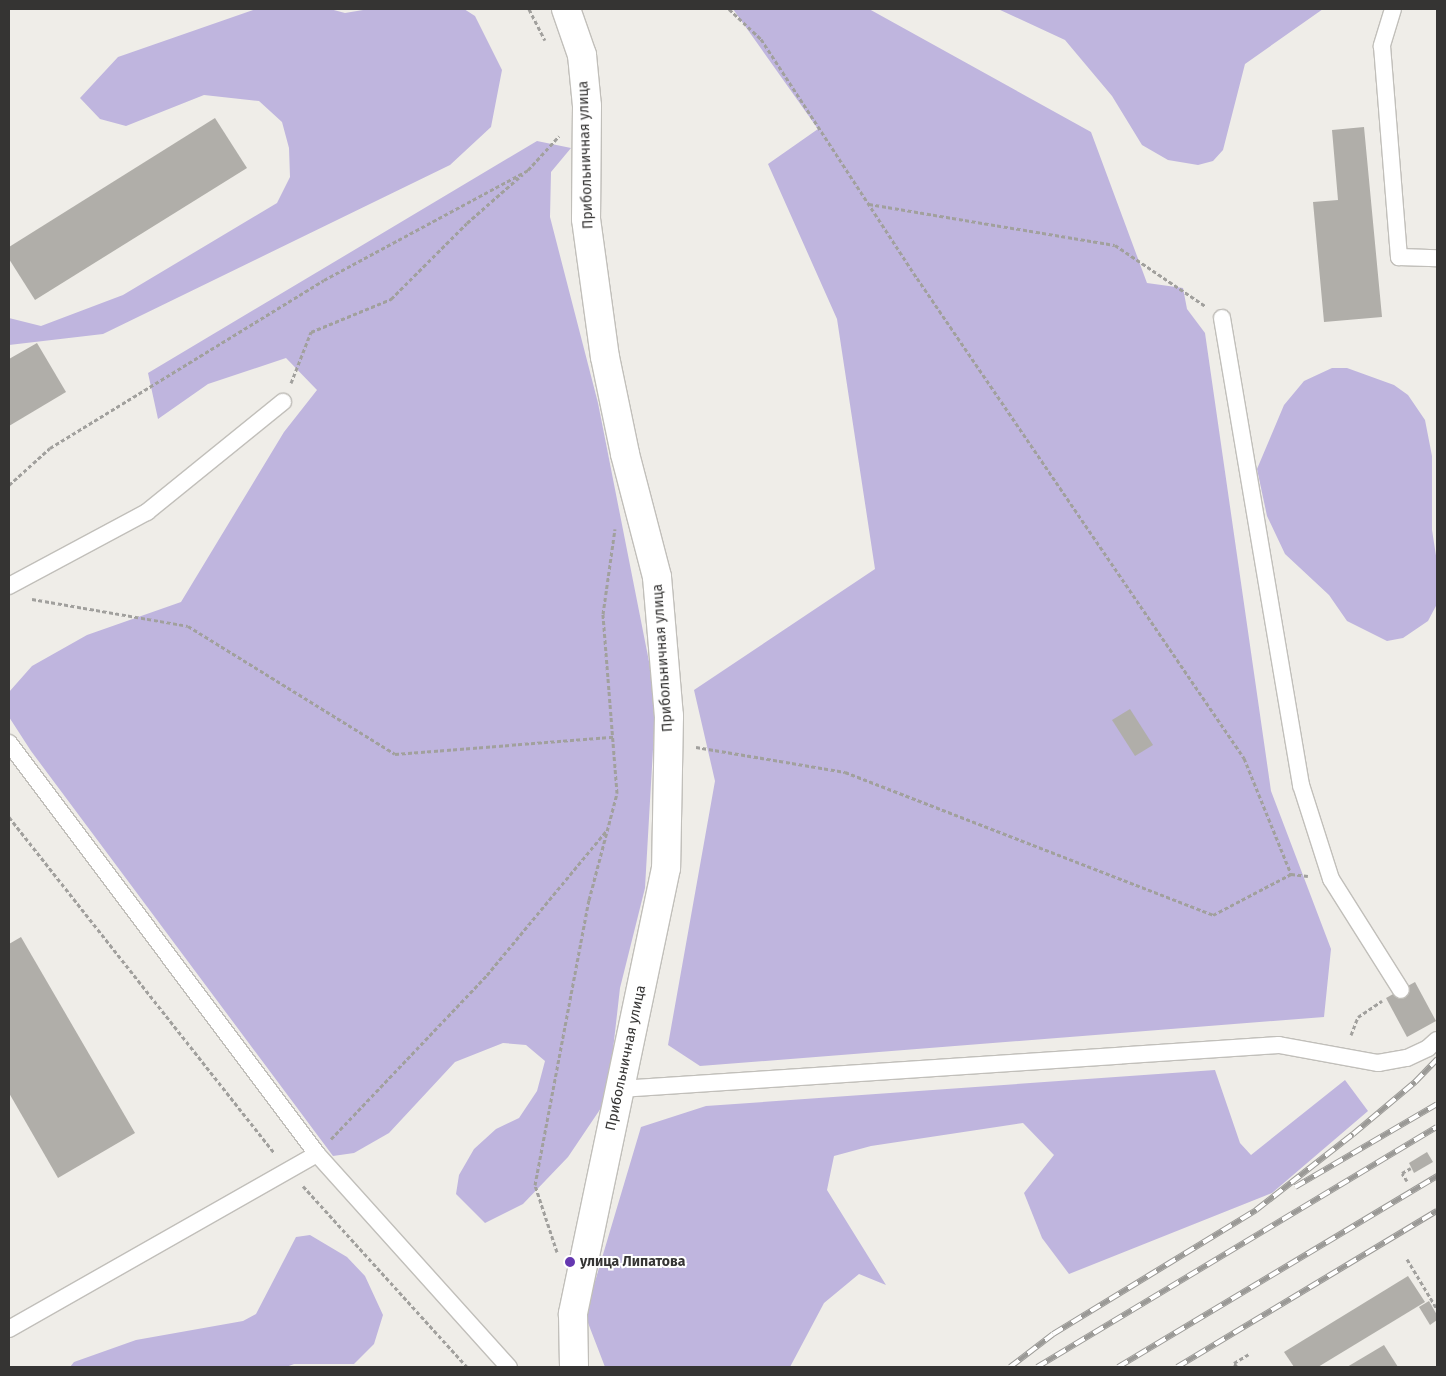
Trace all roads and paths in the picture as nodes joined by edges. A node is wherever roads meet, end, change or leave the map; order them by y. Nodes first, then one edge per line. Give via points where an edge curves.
1 (529, 9) edge
2 (566, 9) edge
3 (729, 9) edge
4 (1393, 9) edge
5 (550, 49) dead end
6 (566, 128) dead end
7 (528, 170) junction
8 (869, 204) junction
9 (1437, 258) edge
10 (1222, 318) joint
11 (284, 402) joint
12 (9, 485) edge
13 (616, 520) dead end
14 (9, 586) edge
15 (28, 598) dead end
16 (613, 737) junction
17 (9, 743) edge
18 (668, 743) junction
19 (9, 817) edge
20 (608, 830) junction
21 (1291, 874) junction
22 (1331, 879) junction
23 (1401, 989) joint
24 (1437, 1040) edge
25 (1342, 1058) junction
26 (620, 1089) junction
27 (317, 1154) junction
28 (1411, 1168) dead end
29 (288, 1170) junction
30 (1407, 1181) dead end
31 (1407, 1259) dead end
32 (559, 1260) dead end
33 (1437, 1309) edge
34 (9, 1330) edge
35 (1249, 1354) dead end
36 (467, 1367) edge
37 (509, 1367) edge
38 (574, 1367) edge
39 (1237, 1367) edge

1 - 5 path
2 - 18 street, Прибольничная улица via 582,55 587,106 586,219 605,357 625,454 657,577 669,716
3 - 8 path via 760,39
4 - 9 lane via 1382,46 1399,257
6 - 7 path
7 - 11 path via 467,223 391,299 311,332
7 - 12 path via 324,280 50,448
8 - 10 path via 1115,245
8 - 21 path via 1244,758
10 - 22 lane via 1301,785
11 - 14 lane via 147,512
13 - 16 path via 603,614
15 - 16 path via 188,626 395,754
16 - 20 path via 617,793
17 - 27 lane
18 - 21 path via 845,772 1213,915
18 - 26 street, Прибольничная улица via 666,868
19 - 29 path
20 - 27 path via 487,974
20 - 32 path via 589,900 535,1185
21 - 22 path
22 - 23 lane
23 - 25 path via 1358,1016
24 - 25 lane via 1407,1058 1378,1063
25 - 26 lane via 1279,1045
26 - 38 street, Прибольничная улица via 573,1314
27 - 29 lane
27 - 37 lane
28 - 30 path via 1402,1173
29 - 34 lane
29 - 36 path
31 - 33 path
35 - 39 path via 1234,1363

